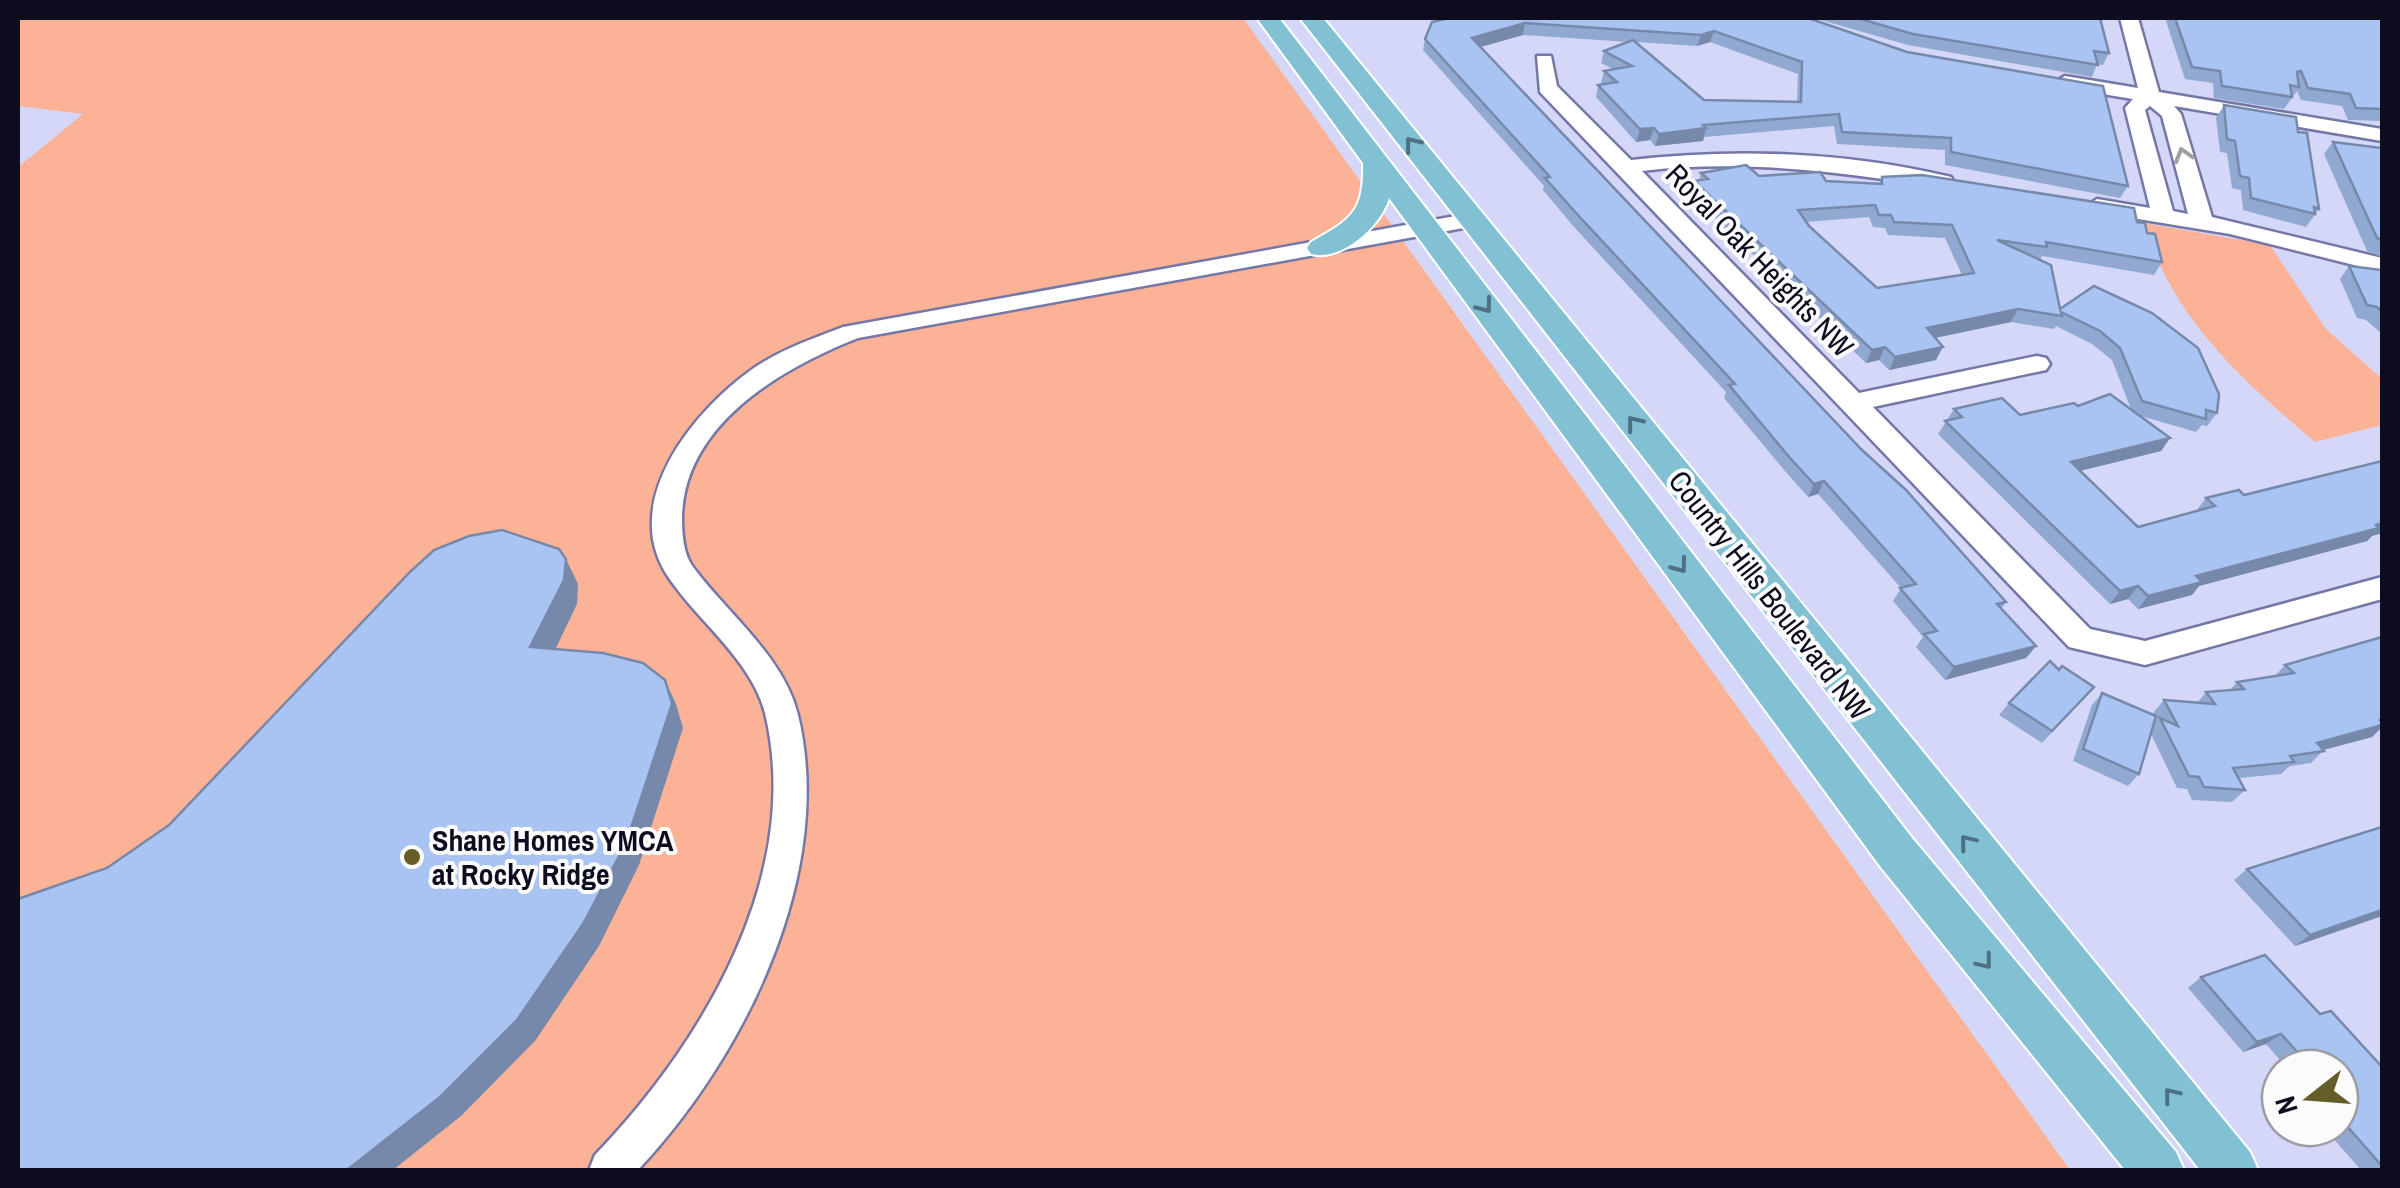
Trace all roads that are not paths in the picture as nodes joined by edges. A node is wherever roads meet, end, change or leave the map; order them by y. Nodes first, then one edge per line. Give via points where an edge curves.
1 (1268, 18) edge
2 (1312, 18) edge
3 (2129, 18) edge
4 (1544, 60) dead end
5 (2052, 80) edge
6 (2150, 96) junction
7 (2382, 136) edge
8 (1376, 161) junction
9 (1626, 167) junction
10 (1971, 187) edge
11 (2076, 203) edge
12 (2164, 216) junction
13 (1472, 220) junction
14 (2202, 222) junction
15 (1426, 228) junction
16 (1320, 248) junction
17 (2382, 265) edge
18 (2037, 364) dead end
19 (1853, 404) junction
20 (2382, 588) edge
21 (2052, 1045) junction
22 (610, 1170) edge
23 (2140, 1170) edge
24 (2158, 1170) edge
25 (2232, 1170) edge

1 - 8 main road, Country Hills Boulevard NW
13 -> 2 main road, Country Hills Boulevard NW
3 - 6 street
4 - 9 street via 1547,88
5 - 6 street
6 - 7 street
6 - 12 street via 2135,108
14 -> 6 street via 2171,114
8 - 15 main road, Country Hills Boulevard NW
8 - 16 main road via 1378,194 1368,221
9 - 10 street, Royal Oak Heights NW via 1757,156
9 - 19 street, Royal Oak Heights NW
11 - 12 street
12 - 14 street
13 - 15 street
25 -> 13 main road, Country Hills Boulevard NW
14 - 17 street
15 - 16 street
15 -> 21 main road, Country Hills Boulevard NW via 1896,852
16 - 22 street via 852,332 790,358 706,425 680,468 665,517 676,566 780,710 790,775 782,842 740,990 697,1066
18 - 19 street
19 - 20 street, Royal Oak Heights NW via 2080,638 2145,652
21 - 23 main road
21 - 24 main road, Country Hills Boulevard NW

